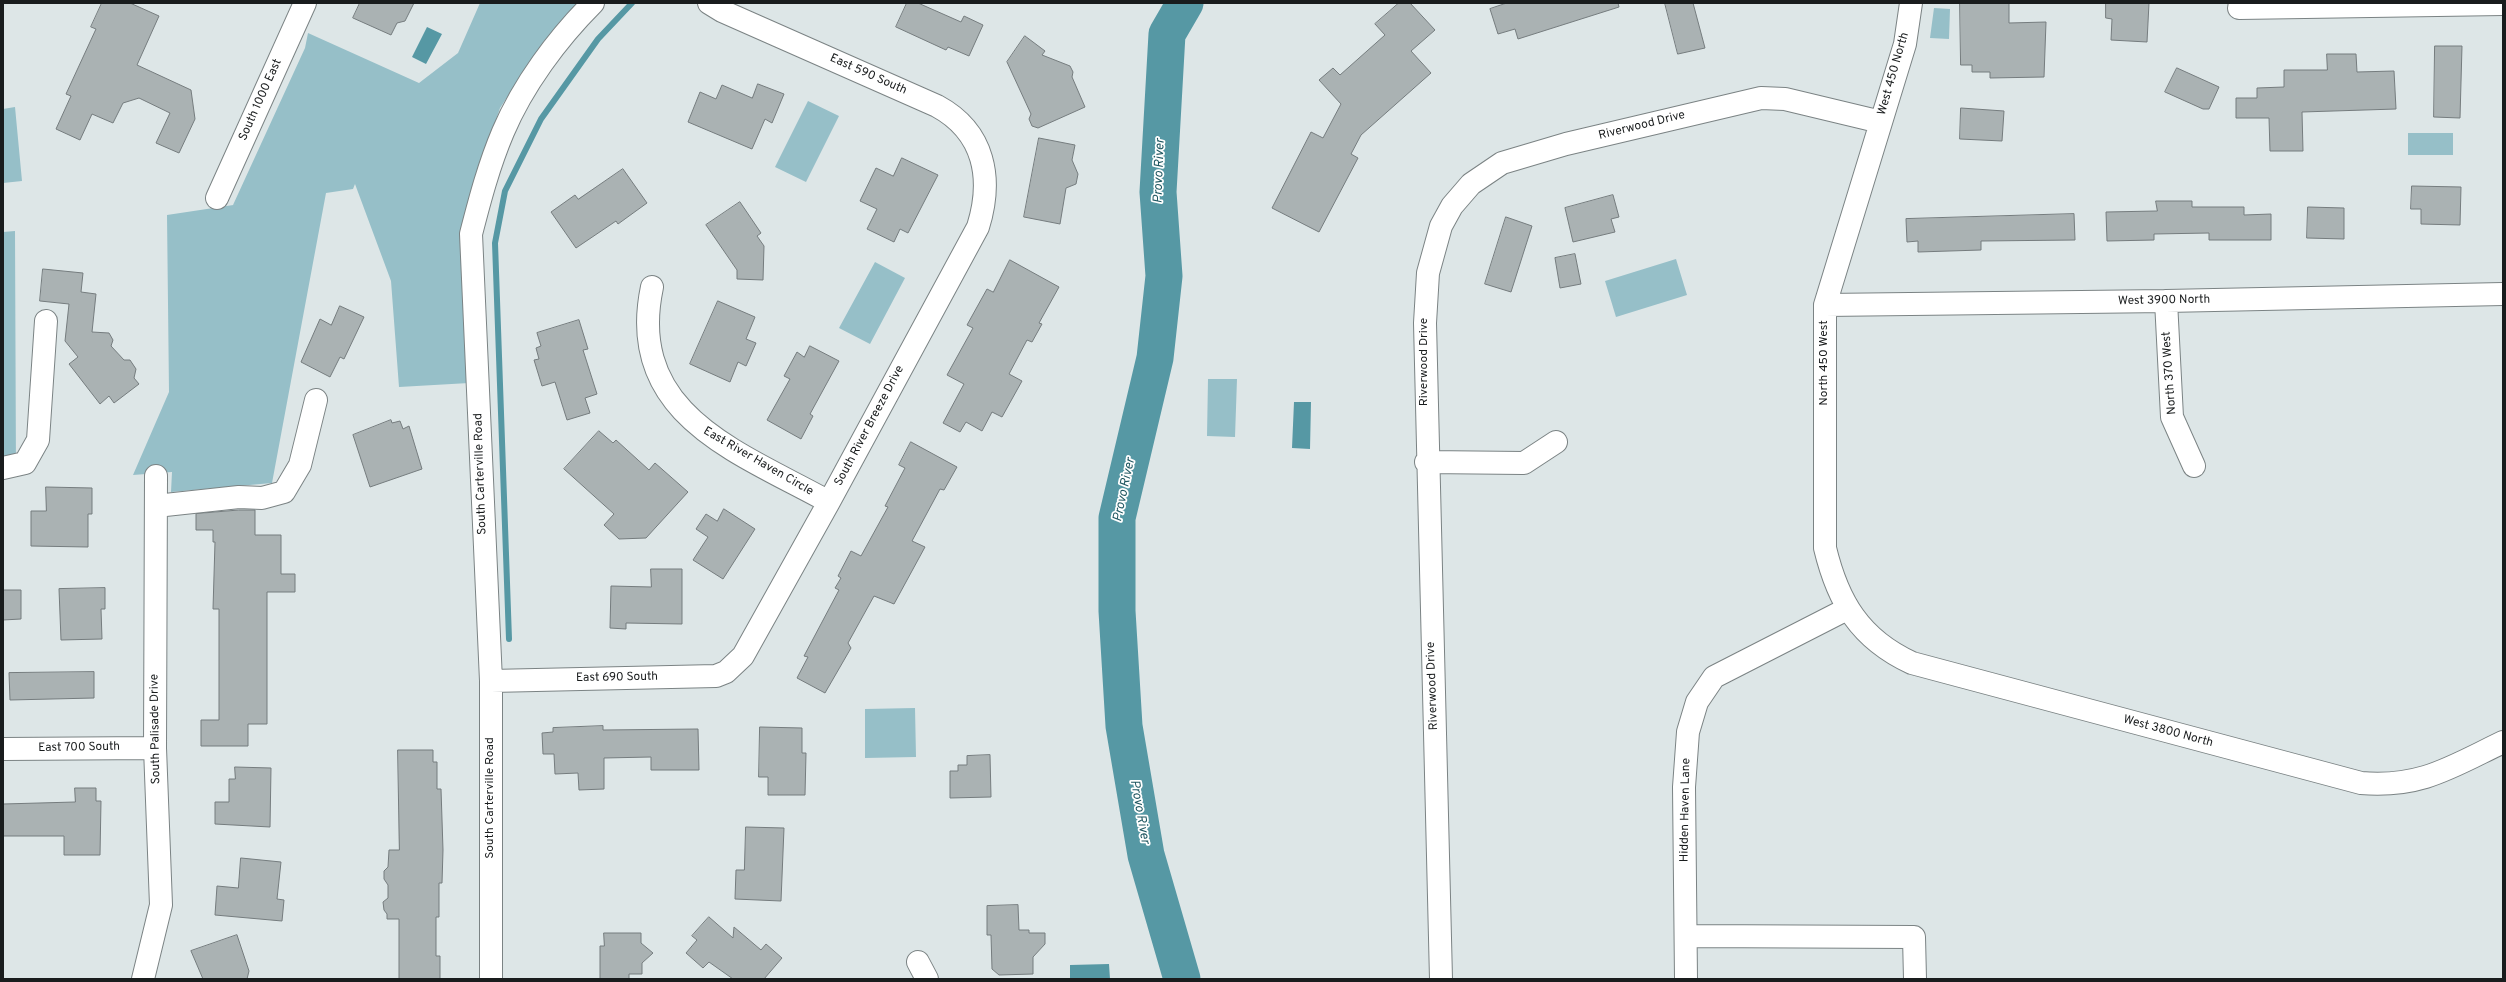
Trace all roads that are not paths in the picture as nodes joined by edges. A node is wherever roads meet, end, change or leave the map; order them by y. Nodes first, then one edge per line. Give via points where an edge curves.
1 (305, 3) edge
2 (593, 3) edge
3 (710, 3) edge
4 (1911, 3) edge
5 (2503, 4) edge
6 (2239, 8) dead end
7 (1881, 122) junction
8 (986, 186) joint
9 (216, 198) dead end
10 (652, 287) dead end
11 (2503, 294) edge
12 (2166, 301) junction
13 (1825, 305) junction
14 (46, 321) dead end
15 (316, 400) dead end
16 (1556, 442) dead end
17 (1426, 462) junction
18 (2194, 466) dead end
19 (3, 468) edge
20 (156, 476) dead end
21 (829, 502) junction
22 (156, 506) junction
23 (1847, 609) junction
24 (739, 660) joint
25 (491, 680) junction
26 (2503, 742) edge
27 (155, 748) junction
28 (3, 749) edge
29 (1686, 936) junction
30 (143, 979) edge
31 (491, 979) edge
32 (1441, 979) edge
33 (1686, 979) edge
34 (1915, 979) edge

1 - 9 street, South 1000 East
2 - 25 street, South Carterville Road via 552,52 525,90 503,132 484,182 472,234
3 - 8 street, East 590 South via 729,14 939,107 958,122 972,139 985,171
4 - 7 street, West 450 North via 1905,44
5 - 6 street
7 - 13 street, North 450 West
7 - 17 street, Riverwood Drive via 1785,99 1747,100 1520,157 1486,172 1471,184 1452,206 1441,226 1428,273 1424,323
8 - 21 street, South River Breeze Drive via 985,204 978,227
10 - 21 street, East River Haven Circle via 647,311 649,350 660,378 674,402 709,436
11 - 12 street, West 3900 North
12 - 13 street, West 3900 North
12 - 18 street, North 370 West via 2172,418
13 - 23 street, North 450 West via 1825,548 1831,573
14 - 19 street via 38,440 25,463
15 - 22 street via 300,465 284,492 262,498 239,497
16 - 17 street via 1524,463
17 - 32 street, Riverwood Drive
20 - 22 street, South Palisade Drive
21 - 24 street, South River Breeze Drive
22 - 27 street, South Palisade Drive
23 - 26 street, West 3800 North via 1872,638 1895,655 1912,663 2361,783 2385,785 2413,782 2444,771
23 - 29 street, Hidden Haven Lane via 1714,677 1697,702 1688,732 1684,787
24 - 25 street, East 690 South via 716,676
25 - 31 street, South Carterville Road
27 - 28 street, East 700 South
27 - 30 street, South Palisade Drive via 161,905
29 - 33 street, Hidden Haven Lane
29 - 34 street via 1914,937

